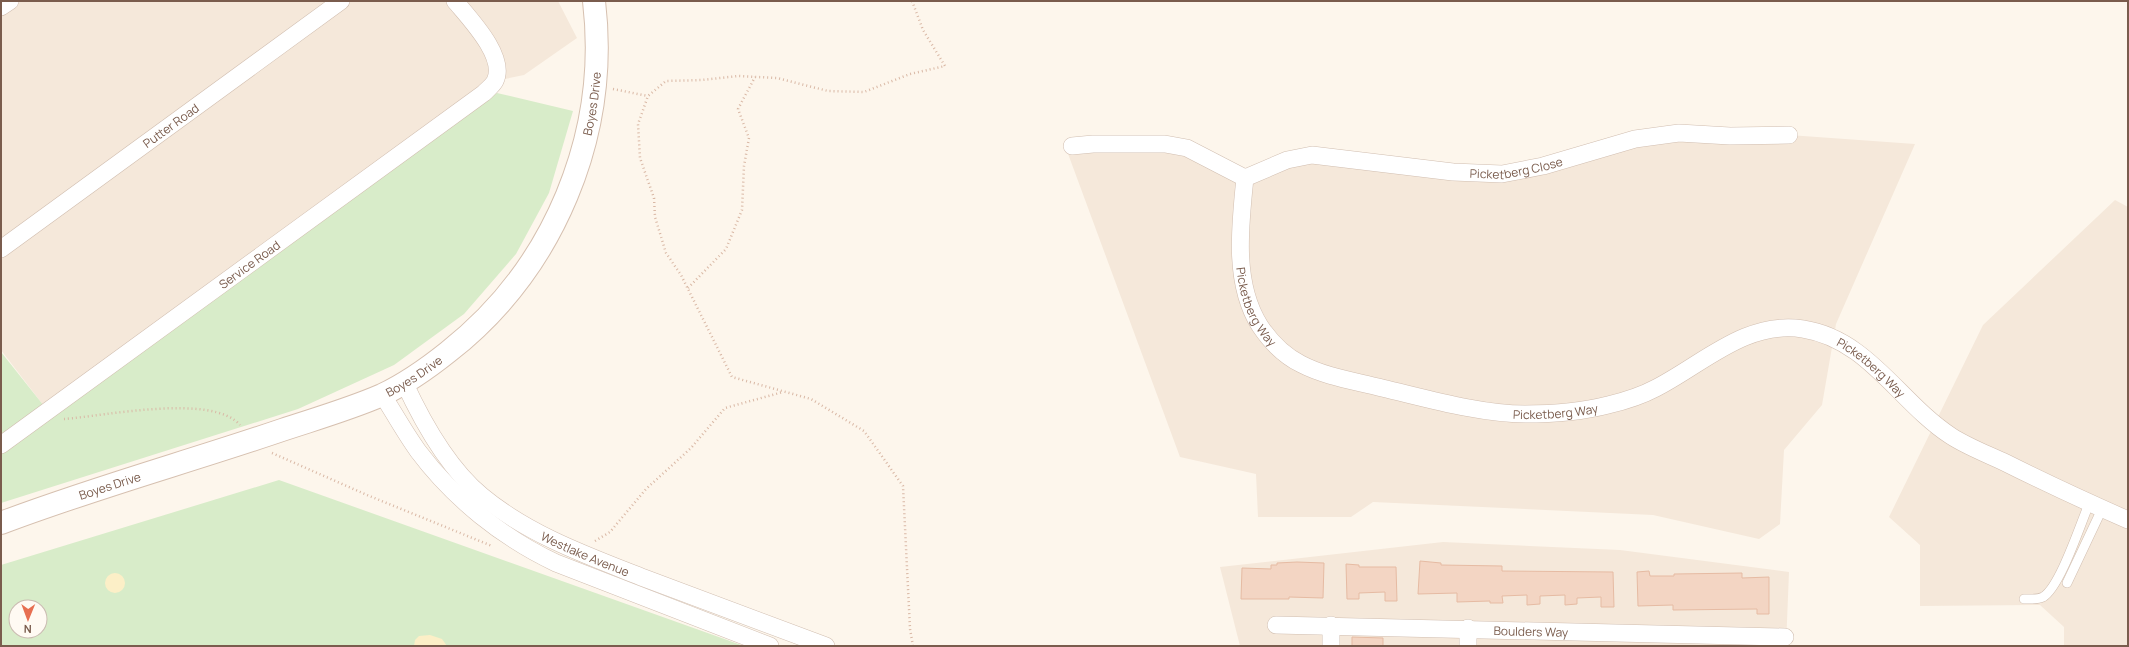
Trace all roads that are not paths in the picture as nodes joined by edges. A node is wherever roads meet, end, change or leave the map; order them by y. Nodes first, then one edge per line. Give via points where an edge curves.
1 (10, 1) edge
2 (341, 1) edge
3 (455, 1) edge
4 (594, 1) edge
5 (1, 7) edge
6 (1789, 135) dead end
7 (1072, 146) dead end
8 (1245, 178) junction
9 (1, 249) edge
10 (404, 382) junction
11 (382, 394) junction
12 (1, 445) edge
13 (2096, 506) junction
14 (2128, 520) edge
15 (1, 523) edge
16 (2067, 583) dead end
17 (2024, 599) dead end
18 (1276, 625) dead end
19 (1332, 625) junction
20 (1468, 628) junction
21 (1784, 637) dead end
22 (1718, 640) edge
23 (770, 646) edge
24 (826, 646) edge
25 (1331, 646) edge
26 (1468, 646) edge

1 - 5 street
2 - 9 street, Putter Road
3 - 12 street, Service Road via 492,48 497,71 495,81 478,99
4 - 10 main road, Boyes Drive via 597,42 596,85 586,138 572,184 547,239 508,294 483,322 430,366
6 - 8 street, Picketberg Close via 1730,136 1679,133 1635,139 1544,166 1502,174 1453,172 1312,155 1287,160
7 - 8 street via 1165,144 1187,148
8 - 13 street, Picketberg Way via 1241,220 1241,264 1248,300 1260,327 1282,352 1300,364 1325,374 1484,410 1522,414 1568,412 1607,406 1656,388 1751,333 1785,327 1813,330 1838,339 1858,351 1917,409 1951,436
10 - 11 main road, Boyes Drive
10 - 24 street, Westlake Avenue via 435,441 481,496 513,518 541,535 576,551
11 - 15 main road, Boyes Drive
11 - 23 street, Westlake Avenue via 418,451 448,486 506,535 529,550 556,564
13 - 14 street, Picketberg Way
13 - 16 lane
13 - 17 lane via 2053,585 2036,600
18 - 19 street, Boulders Way
19 - 20 street, Boulders Way
19 - 25 street
20 - 22 street, Boulders Way
20 - 26 street
21 - 22 street, Boulders Way

